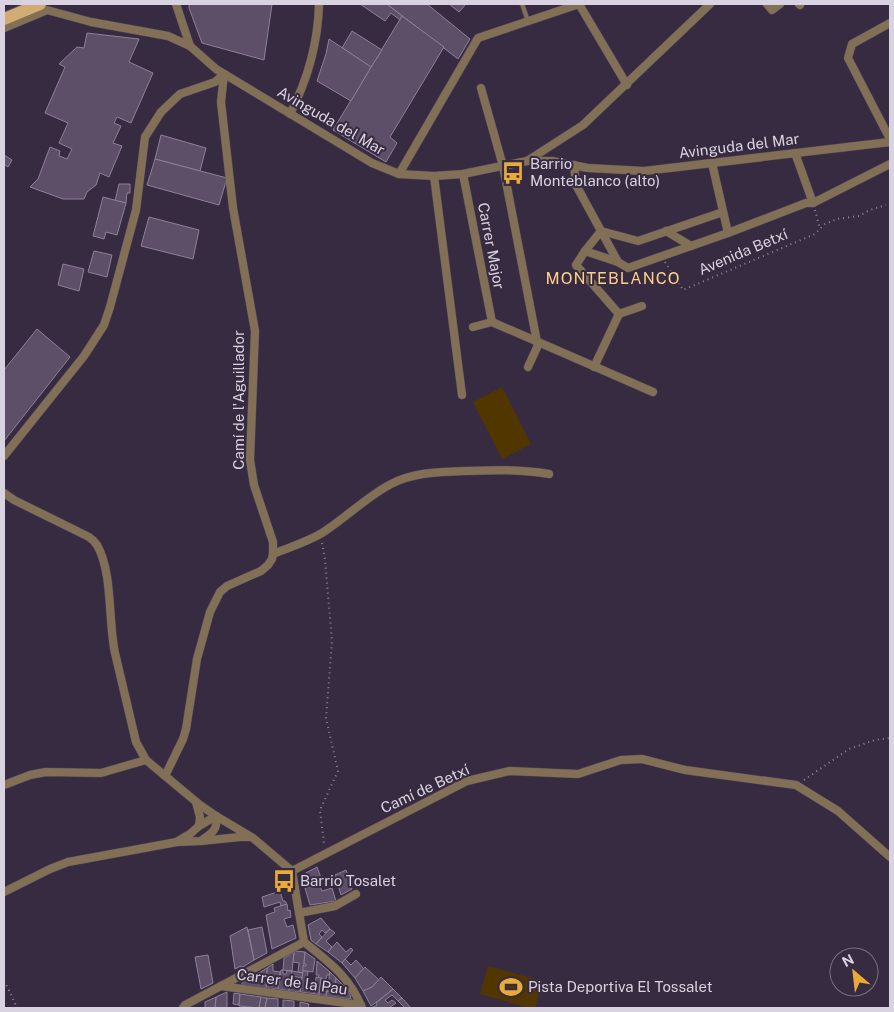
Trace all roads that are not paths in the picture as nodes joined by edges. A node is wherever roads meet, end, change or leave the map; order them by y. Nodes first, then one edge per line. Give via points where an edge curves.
1 (40, 4) edge
2 (176, 4) edge
3 (319, 4) edge
4 (522, 4) edge
5 (579, 4) edge
6 (710, 4) edge
7 (767, 4) edge
8 (780, 4) edge
9 (4, 19) edge
10 (528, 21) junction
11 (890, 23) edge
12 (4, 28) edge
13 (190, 46) junction
14 (224, 74) junction
15 (627, 84) junction
16 (481, 88) dead end
17 (290, 114) junction
18 (890, 140) edge
19 (795, 153) junction
20 (527, 161) junction
21 (712, 163) junction
22 (890, 164) edge
23 (574, 165) junction
24 (503, 166) junction
25 (399, 174) junction
26 (463, 174) junction
27 (434, 176) junction
28 (813, 203) junction
29 (723, 212) junction
30 (601, 230) junction
31 (666, 231) junction
32 (728, 233) junction
33 (691, 246) junction
34 (585, 251) junction
35 (618, 262) junction
36 (642, 306) dead end
37 (619, 314) junction
38 (492, 322) junction
39 (473, 327) dead end
40 (538, 342) junction
41 (528, 367) dead end
42 (594, 367) junction
43 (653, 392) dead end
44 (462, 395) dead end
45 (4, 456) edge
46 (549, 474) dead end
47 (4, 493) edge
48 (273, 554) junction
49 (146, 760) junction
50 (165, 776) junction
51 (4, 785) edge
52 (196, 802) junction
53 (216, 816) junction
54 (199, 826) junction
55 (253, 838) junction
56 (201, 841) junction
57 (177, 842) junction
58 (890, 857) edge
59 (292, 871) junction
60 (4, 892) edge
61 (356, 894) dead end
62 (299, 914) junction
63 (304, 942) junction
64 (221, 986) junction
65 (361, 1007) edge
66 (183, 1008) edge

1 - 9 main road
2 - 13 street
3 - 17 street via 312,61
4 - 10 lane
5 - 10 street
5 - 15 street
6 - 15 street
7 - 8 street via 772,10
10 - 25 street via 478,38
11 - 18 street via 852,44 848,58
12 - 13 street, Avinguda del Mar via 47,10 168,36
13 - 14 street, Avinguda del Mar
14 - 17 street, Avinguda del Mar
14 - 45 street via 215,82 180,94 161,112 146,138 136,210 104,325 84,356
14 - 48 street, Camí de l'Aguillador via 221,102 233,208 255,331 250,460 254,485 273,542
15 - 20 street via 583,124
16 - 24 street
17 - 25 street, Avinguda del Mar via 372,163
18 - 19 street, Avinguda del Mar
19 - 21 street, Avinguda del Mar
19 - 28 street
20 - 23 street, Avinguda del Mar
20 - 24 street, Avinguda del Mar
21 - 23 street, Avinguda del Mar via 644,171
21 - 29 street
22 - 28 street
23 - 30 street via 576,185
24 - 26 street, Avinguda del Mar
24 - 40 street
25 - 27 street, Avinguda del Mar
26 - 27 street, Avinguda del Mar
26 - 38 street, Carrer Major
27 - 44 street
28 - 32 street
29 - 31 street
29 - 32 street
30 - 31 street via 638,241
30 - 34 street
30 - 35 street
31 - 33 street
32 - 33 street
33 - 35 street via 628,268
34 - 35 street
34 - 37 street via 576,265
36 - 37 street
37 - 42 street
38 - 39 street
38 - 40 street
40 - 41 street
40 - 42 street
42 - 43 street
46 - 48 street via 506,469 429,472 405,478 392,483 321,534
47 - 49 street via 89,537 96,544 106,572 115,653 136,742
48 - 50 street via 268,565 260,571 220,592 210,612 197,659 186,729
49 - 50 street
49 - 51 street via 94,774 46,772
50 - 52 street
52 - 53 street
52 - 54 street
53 - 54 street
53 - 55 street
53 - 56 street via 214,830
54 - 57 street
55 - 56 street
55 - 59 street
56 - 57 street
57 - 60 street via 60,865
58 - 59 street, Camí de Betxí via 838,811 796,785 685,770 642,759 621,760 578,774 510,771 467,781
59 - 62 street
61 - 62 street via 335,906
62 - 63 street
63 - 64 street
63 - 65 street via 341,973 354,990
64 - 65 street, Carrer de la Pau
64 - 66 street

